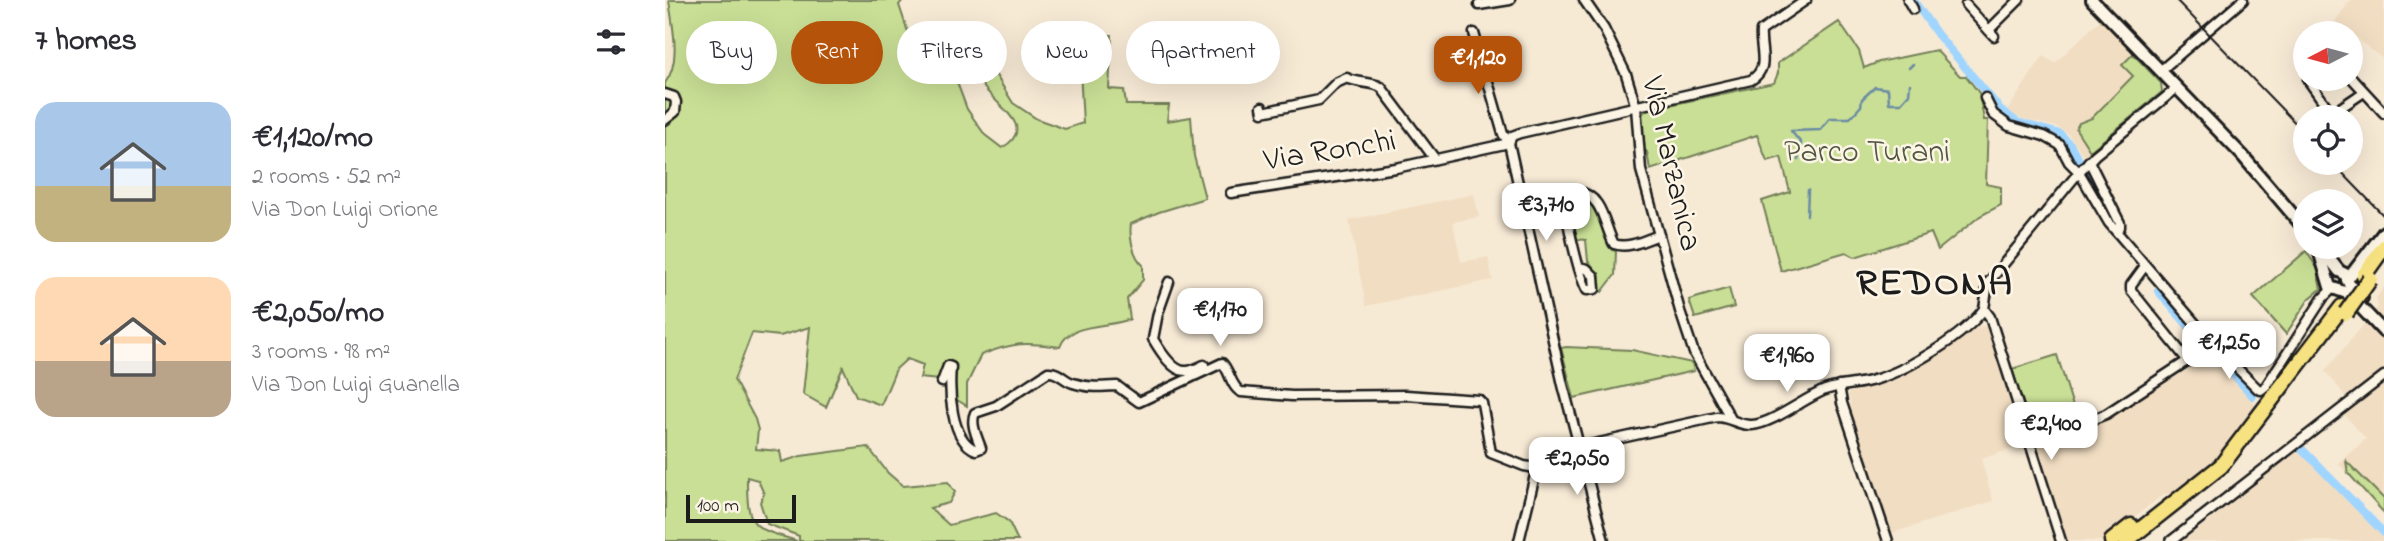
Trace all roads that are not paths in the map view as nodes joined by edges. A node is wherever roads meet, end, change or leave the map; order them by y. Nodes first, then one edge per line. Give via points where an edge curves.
1 (1510, 0) edge
2 (1584, 0) edge
3 (1806, 0) edge
4 (1908, 0) edge
5 (2019, 0) edge
6 (2092, 0) edge
7 (2243, 0) edge
8 (1479, 5) dead end
9 (1966, 5) dead end
10 (1913, 9) dead end
11 (1474, 33) dead end
12 (2160, 71) junction
13 (2177, 88) junction
14 (2364, 92) joint
15 (665, 94) edge
16 (1985, 98) dead end
17 (2345, 105) edge
18 (1262, 107) dead end
19 (1636, 107) junction
20 (2384, 113) edge
21 (1500, 117) junction
22 (665, 120) edge
23 (1520, 133) junction
24 (1509, 144) junction
25 (1435, 159) junction
26 (2088, 162) junction
27 (2079, 172) junction
28 (1231, 192) dead end
29 (2293, 215) edge
30 (2115, 230) junction
31 (2384, 232) edge
32 (1659, 235) junction
33 (2384, 247) edge
34 (2323, 259) edge
35 (2329, 259) edge
36 (2384, 259) edge
37 (2384, 265) edge
38 (2145, 266) junction
39 (1579, 267) dead end
40 (2363, 275) junction
41 (2344, 276) junction
42 (2328, 277) junction
43 (1168, 282) dead end
44 (2335, 290) junction
45 (1984, 309) junction
46 (2344, 310) junction
47 (2374, 318) junction
48 (2384, 332) edge
49 (2213, 344) junction
50 (2187, 361) junction
51 (1223, 363) junction
52 (2384, 376) edge
53 (942, 382) dead end
54 (1839, 386) junction
55 (1731, 418) junction
56 (2030, 441) junction
57 (1579, 447) junction
58 (1537, 468) junction
59 (2179, 501) junction
60 (1519, 541) edge
61 (1604, 541) edge
62 (1888, 541) edge
63 (2061, 541) edge
64 (2112, 541) edge
65 (2126, 541) edge
66 (2137, 541) edge
67 (2171, 541) edge

1 - 8 street
2 - 19 street, Via Marzanica via 1616,53
3 - 19 street via 1761,32 1764,63 1759,75
4 - 10 street
5 - 9 street via 1991,33
6 - 12 street
7 - 12 street
11 - 21 street
12 - 13 street
13 - 26 street
13 - 29 street
14 - 17 street
14 - 20 street
15 - 22 street via 676,102 675,112
16 - 27 street via 1993,114 2009,127 2053,139
18 - 25 street, Via Ronchi via 1263,112 1318,100 1347,78 1374,83
19 - 23 street
19 - 32 street, Via Marzanica via 1639,160
21 - 23 street via 1504,126
21 - 24 street
23 - 24 street via 1512,136
24 - 25 street, Via Ronchi
24 - 57 street
25 - 28 street, Via Ronchi
26 - 27 street
26 - 30 street via 2120,223
27 - 30 street
27 - 45 street via 1988,283
30 - 38 street
31 - 40 street
32 - 39 street via 1629,245 1614,244 1592,196 1578,192 1566,204
32 - 55 street, Via Marzanica via 1693,353
33 - 40 highway
34 - 42 street
35 - 41 street
36 - 40 highway
37 - 40 highway
38 - 49 street
38 - 50 street via 2131,290
40 - 41 street
40 - 46 highway
41 - 42 street via 2333,271
41 - 44 street via 2344,287
41 - 47 street
42 - 44 street
43 - 51 street via 1152,336 1157,346 1182,371 1215,360
44 - 47 street via 2347,293
44 - 49 street via 2323,298 2261,390
45 - 54 street via 1914,363 1875,380
45 - 56 street
46 - 59 highway via 2228,457
46 - 66 highway via 2225,470
47 - 48 street
49 - 50 street
50 - 56 street via 2106,414
51 - 53 street via 1139,402 1117,386 1087,387 1048,372 996,406 975,412 979,450 970,447 959,433 951,406 951,367
51 - 58 street via 1241,392 1479,400 1491,453
52 - 67 street
54 - 55 street via 1760,424 1742,424
54 - 62 street
55 - 57 street via 1717,417
56 - 63 street
57 - 58 street via 1543,455
57 - 61 street
58 - 60 street
59 - 64 highway via 2155,510
59 - 65 highway

